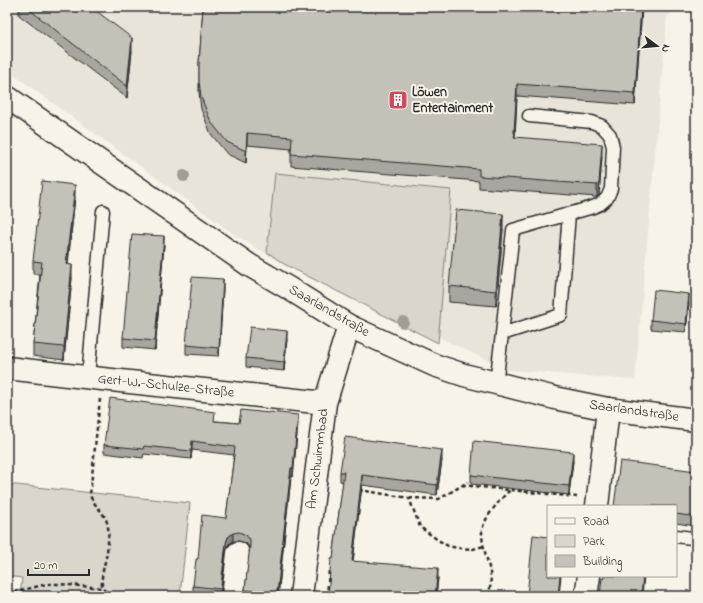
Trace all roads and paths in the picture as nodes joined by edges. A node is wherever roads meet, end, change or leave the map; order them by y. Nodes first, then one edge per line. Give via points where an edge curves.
1 (7, 97) edge
2 (529, 116) dead end
3 (102, 211) dead end
4 (569, 214) junction
5 (349, 326) junction
6 (502, 334) junction
7 (7, 368) edge
8 (95, 378) junction
9 (496, 384) junction
10 (325, 403) junction
11 (608, 409) junction
12 (696, 420) edge
13 (468, 482) dead end
14 (462, 485) junction
15 (358, 490) edge
16 (510, 490) junction
17 (409, 498) junction
18 (597, 502) edge
19 (677, 536) edge
20 (692, 538) dead end
21 (484, 546) junction
22 (238, 552) dead end
23 (329, 570) edge
24 (589, 577) edge
25 (103, 588) junction
26 (7, 594) edge
27 (109, 596) edge
28 (233, 596) edge
29 (302, 596) edge
30 (327, 596) edge
31 (487, 596) edge
32 (586, 596) edge

1 - 5 main road, Saarlandstraße via 249,265
2 - 4 lane via 592,122 602,126 610,135 613,147 611,189 607,198 600,204
3 - 8 lane
4 - 6 lane via 513,230
4 - 6 lane via 561,315
5 - 9 main road, Saarlandstraße via 434,365
5 - 10 main road, Am Schwimmbad
6 - 9 lane
7 - 8 main road, Gert-W.-Schulze-Straße
8 - 10 main road, Gert-W.-Schulze-Straße
8 - 25 path via 90,495 108,526 107,553 102,570
9 - 11 main road, Saarlandstraße
10 - 29 main road, Am Schwimmbad
11 - 12 main road, Saarlandstraße
11 - 18 main road
13 - 14 path
14 - 16 path
14 - 17 path via 439,499
15 - 17 path
16 - 18 path
16 - 21 path via 490,513 484,525
17 - 21 path via 420,528 438,540 458,548 473,549
19 - 20 lane
21 - 31 path via 491,577
22 - 28 main road
23 - 30 path
24 - 32 main road
25 - 26 path via 47,584
25 - 27 path

